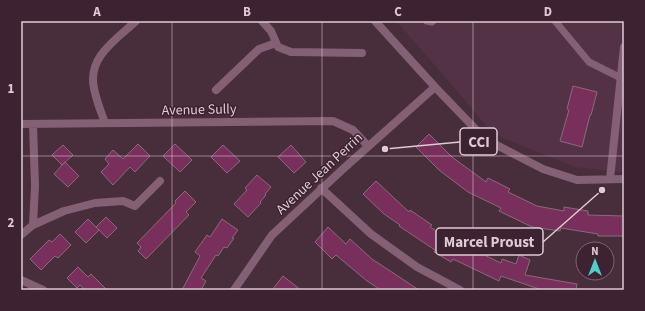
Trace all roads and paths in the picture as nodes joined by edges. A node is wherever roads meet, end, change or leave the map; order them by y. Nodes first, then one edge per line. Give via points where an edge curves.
1 (136, 21) edge
2 (262, 21) edge
3 (375, 21) edge
4 (427, 21) edge
5 (433, 21) edge
6 (555, 21) edge
7 (276, 43) junction
8 (624, 47) edge
9 (362, 53) dead end
10 (621, 78) junction
11 (435, 87) junction
12 (216, 90) dead end
13 (105, 123) junction
14 (21, 124) edge
15 (33, 124) junction
16 (368, 146) junction
17 (624, 178) edge
18 (610, 179) junction
19 (160, 181) dead end
20 (321, 188) junction
21 (33, 225) junction
22 (21, 235) edge
23 (21, 280) edge
24 (43, 290) edge
25 (234, 290) edge
26 (460, 290) edge

1 - 13 street via 103,51 96,61 93,87
2 - 7 street via 271,31
3 - 11 street
4 - 5 lane
6 - 10 lane via 589,62
7 - 9 street via 278,47 291,52
7 - 12 street via 259,49
8 - 10 street
10 - 18 street
11 - 16 street, Avenue Jean Perrin
11 - 18 street via 485,139 543,169 578,180
13 - 15 street, Avenue Sully
13 - 16 street, Avenue Sully via 333,121 352,130
14 - 15 street, Avenue Sully
15 - 21 street
16 - 20 street, Avenue Jean Perrin
17 - 18 street
19 - 21 street via 135,206 123,201 95,203 64,211
20 - 25 street, Avenue Jean Perrin via 272,235
20 - 26 street via 371,234 417,267
21 - 22 street
23 - 24 street

